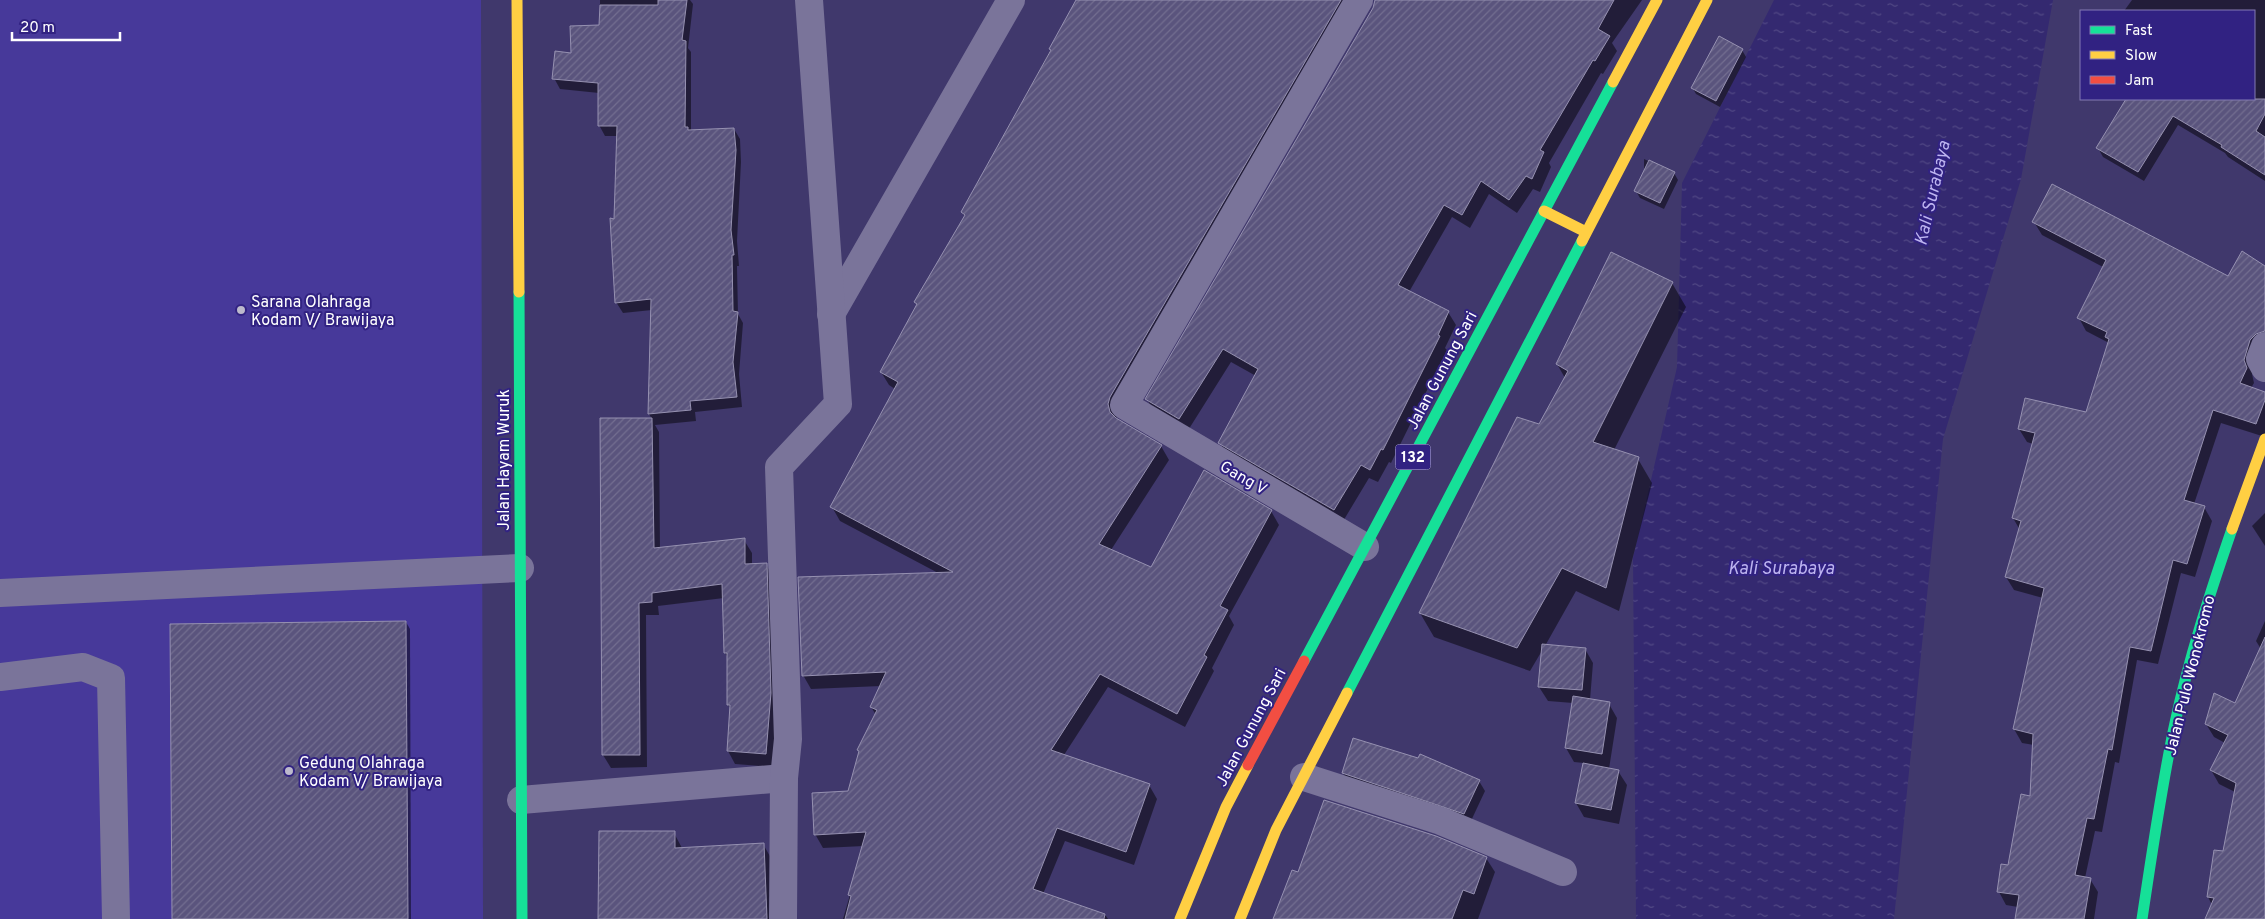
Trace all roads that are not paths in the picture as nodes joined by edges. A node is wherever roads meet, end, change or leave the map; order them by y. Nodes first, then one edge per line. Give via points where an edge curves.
1 (517, 0) edge
2 (809, 0) edge
3 (1011, 0) edge
4 (1359, 0) edge
5 (1657, 0) edge
6 (1707, 0) edge
7 (1544, 212) junction
8 (1586, 232) junction
9 (831, 314) junction
10 (2265, 346) edge
11 (2265, 368) edge
12 (2265, 439) edge
13 (1365, 547) junction
14 (520, 568) junction
15 (0, 593) edge
16 (0, 677) edge
17 (1304, 777) junction
18 (784, 778) junction
19 (521, 800) junction
20 (1563, 872) dead end
21 (116, 919) edge
22 (522, 919) edge
23 (784, 919) edge
24 (1180, 919) edge
25 (1240, 919) edge
26 (2142, 919) edge

1 - 14 main road, Jalan Hayam Wuruk
2 - 9 street
3 - 9 street
4 - 13 street, Gang V via 1124,405
5 - 7 main road, Jalan Gunung Sari / 132
6 - 8 main road
7 - 8 main road
7 - 13 main road, Jalan Gunung Sari / 132
8 - 17 main road
9 - 18 street via 838,404 779,467 788,739
10 - 11 street via 2260,359
12 - 26 main road, Jalan Pulo Wonokromo via 2230,528 2197,636 2167,764
13 - 24 main road, Jalan Gunung Sari / 132 via 1226,807
14 - 15 street
14 - 19 main road, Jalan Hayam Wuruk
16 - 21 street via 83,667 111,678
17 - 20 street via 1441,821
17 - 25 main road via 1276,830
18 - 19 street
18 - 23 street
19 - 22 main road, Jalan Hayam Wuruk

